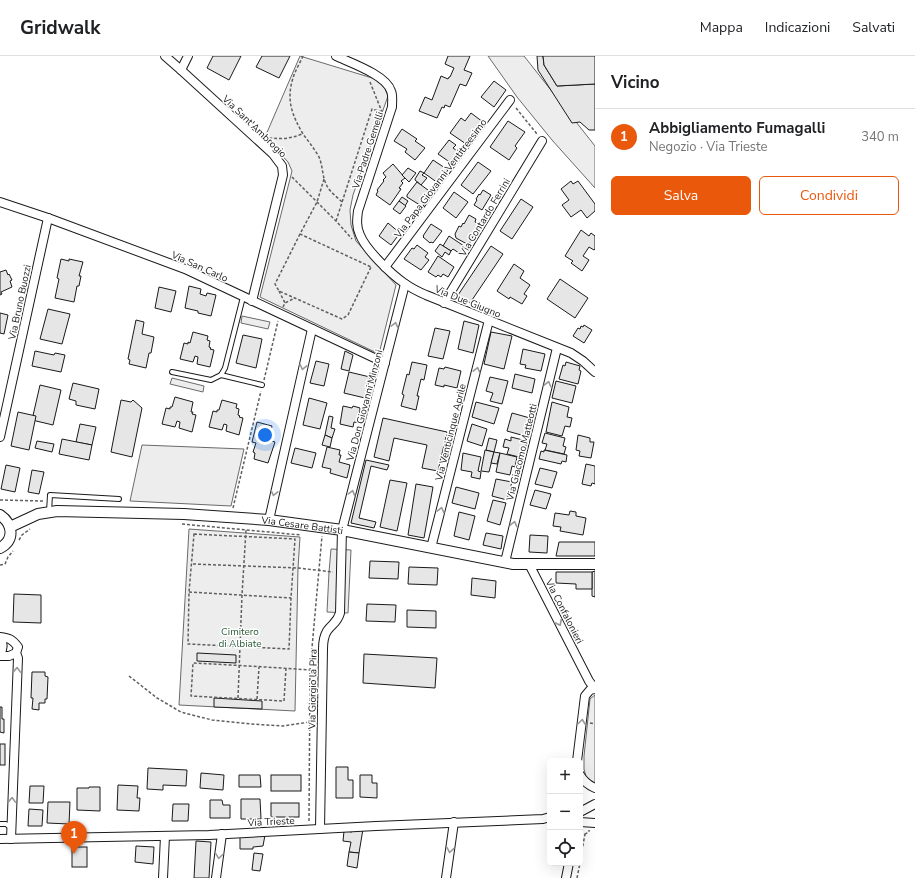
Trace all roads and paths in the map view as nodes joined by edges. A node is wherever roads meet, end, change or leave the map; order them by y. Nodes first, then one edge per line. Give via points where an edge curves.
1 (165, 56) edge
2 (188, 56) edge
3 (303, 56) edge
4 (336, 56) edge
5 (364, 69) junction
6 (181, 70) junction
7 (510, 100) joint
8 (303, 133) junction
9 (258, 140) junction
10 (542, 141) joint
11 (283, 175) junction
12 (324, 179) junction
13 (0, 202) edge
14 (317, 202) junction
15 (342, 202) junction
16 (48, 218) junction
17 (336, 221) junction
18 (357, 223) joint
19 (300, 234) junction
20 (351, 238) dead end
21 (385, 268) junction
22 (405, 284) junction
23 (279, 290) junction
24 (243, 296) junction
25 (296, 298) junction
26 (252, 300) junction
27 (444, 303) junction
28 (285, 304) junction
29 (280, 314) junction
30 (489, 320) junction
31 (312, 329) junction
32 (557, 348) junction
33 (385, 363) junction
34 (172, 372) dead end
35 (595, 372) edge
36 (221, 376) junction
37 (262, 385) junction
38 (0, 438) edge
39 (119, 499) dead end
40 (233, 508) dead end
41 (49, 513) junction
42 (0, 515) edge
43 (247, 518) junction
44 (183, 519) junction
45 (269, 520) junction
46 (10, 527) junction
47 (323, 528) junction
48 (30, 529) dead end
49 (246, 530) junction
50 (342, 530) junction
51 (306, 535) dead end
52 (246, 537) junction
53 (19, 541) dead end
54 (16, 547) dead end
55 (0, 548) edge
56 (431, 548) junction
57 (505, 562) junction
58 (192, 564) junction
59 (529, 564) junction
60 (595, 564) edge
61 (0, 565) edge
62 (245, 566) junction
63 (293, 568) junction
64 (319, 571) junction
65 (341, 574) junction
66 (190, 592) junction
67 (242, 595) junction
68 (291, 598) junction
69 (0, 638) edge
70 (241, 646) junction
71 (16, 653) junction
72 (0, 655) edge
73 (240, 665) junction
74 (259, 667) junction
75 (286, 668) junction
76 (310, 670) junction
77 (129, 676) dead end
78 (595, 689) edge
79 (238, 698) junction
80 (257, 700) junction
81 (310, 722) junction
82 (577, 758) edge
83 (583, 780) edge
84 (595, 788) edge
85 (595, 804) edge
86 (583, 810) edge
87 (547, 818) edge
88 (454, 822) junction
89 (583, 822) edge
90 (0, 824) edge
91 (595, 824) edge
92 (12, 828) junction
93 (309, 829) junction
94 (320, 829) junction
95 (589, 832) dead end
96 (222, 834) junction
97 (585, 834) joint
98 (165, 836) junction
99 (0, 839) edge
100 (11, 839) junction
101 (583, 845) edge
102 (568, 866) edge
103 (579, 866) edge
104 (163, 878) edge
105 (216, 878) edge
106 (446, 878) edge
107 (566, 878) edge
108 (577, 878) edge

1 - 6 street, Via Sant'Ambrogio
2 - 6 street
3 - 8 path via 290,89 293,117
4 - 5 street
5 - 15 path via 382,112 372,109
5 - 18 street, Via Padre Gemelli via 377,75 387,84 392,92 392,107 358,211
6 - 9 street, Via Sant'Ambrogio
7 - 10 path
7 - 21 street, Via Papa Giovanni Ventitreesimo
8 - 9 path via 292,138
8 - 12 path via 319,158
9 - 11 street, Via Sant'Ambrogio via 282,166
10 - 27 street, Via Contardo Ferrini
11 - 14 path via 291,176
11 - 26 street
12 - 14 path
12 - 15 path via 332,194
13 - 16 street, Via San Carlo
14 - 17 path
14 - 19 path
15 - 17 path
16 - 24 street, Via San Carlo via 185,269
16 - 38 street, Via Bruno Buozzi
17 - 20 path
18 - 21 street, Via Due Giugno via 359,235 365,245
19 - 23 path via 275,284
19 - 25 path via 371,267 348,315 342,319
21 - 22 street, Via Due Giugno
22 - 27 street, Via Due Giugno
33 -> 22 street, Via Don Giovanni Minzoni
23 - 25 path
23 - 28 path
24 - 26 street, Via San Carlo
24 - 36 lane
25 - 28 path
26 - 29 street, Via San Carlo
27 - 30 street, Via Due Giugno
28 - 29 path
29 - 31 street, Via San Carlo
29 - 37 path
30 - 32 street, Via Due Giugno
56 -> 30 street, Via Venticinque Aprile
31 - 33 street, Via San Carlo
31 -> 45 street
32 - 35 street, Via Due Giugno via 571,353
57 -> 32 street, Via Giacomo Matteotti
50 -> 33 street, Via Don Giovanni Minzoni
34 - 36 lane via 211,380
36 - 37 lane
37 - 40 path
39 - 41 lane via 50,496
41 - 44 street, Via Cesare Battisti via 57,511
41 - 46 street, Via Cesare Battisti via 38,514
42 - 46 street
43 - 44 street, Via Cesare Battisti
43 - 45 street, Via Cesare Battisti
43 - 49 path
44 - 49 path
45 - 47 street, Via Cesare Battisti
46 - 55 street via 8,542
47 - 50 street, Via Cesare Battisti
47 - 64 path
48 - 53 path
49 - 51 path
49 - 52 path
50 - 56 street, Via Cesare Battisti
50 - 65 street, Via Giorgio la Pira
52 - 58 path via 194,534
52 - 62 path
52 - 63 path via 294,539
54 - 61 path via 5,564
56 - 57 street, Via Cesare Battisti
57 - 59 street, Via Cesare Battisti
58 - 62 path
58 - 66 path
59 - 60 street, Via Cesare Battisti
59 -> 78 street, Via Confalonieri
62 - 63 path
62 - 67 path
63 - 64 path
63 - 68 path
64 - 65 path
64 - 76 path
65 - 94 street, Via Giorgio la Pira via 340,613 338,620 327,631 323,649
66 - 67 path
66 - 70 path via 188,644
67 - 68 path
67 - 70 path
68 - 70 path via 289,649
69 - 71 street via 13,640 18,647
69 - 72 street via 3,648
70 - 73 path
71 - 72 street via 9,656
92 -> 71 street via 18,658
73 - 74 path
73 - 79 path
73 - 79 path via 193,663 191,696
74 - 75 path
74 - 80 path
75 - 76 path
75 - 80 path via 284,701
76 - 81 path
77 - 81 path via 157,698 181,712 212,720 283,726
82 -> 78 street via 585,696 590,690
79 - 80 path
81 - 93 path
83 - 84 street
85 - 86 street
87 - 88 street, Via Trieste
88 - 94 street, Via Trieste
88 -> 106 street
89 - 91 street
90 - 92 lane
92 - 100 street
93 - 94 street, Via Trieste
93 - 96 street, Via Trieste
95 - 97 path
96 - 98 street, Via Trieste
96 -> 105 street
97 - 101 path
98 - 100 street, Via Trieste
98 - 104 street
99 - 100 street, Via Trieste
102 - 107 street
103 - 108 path

